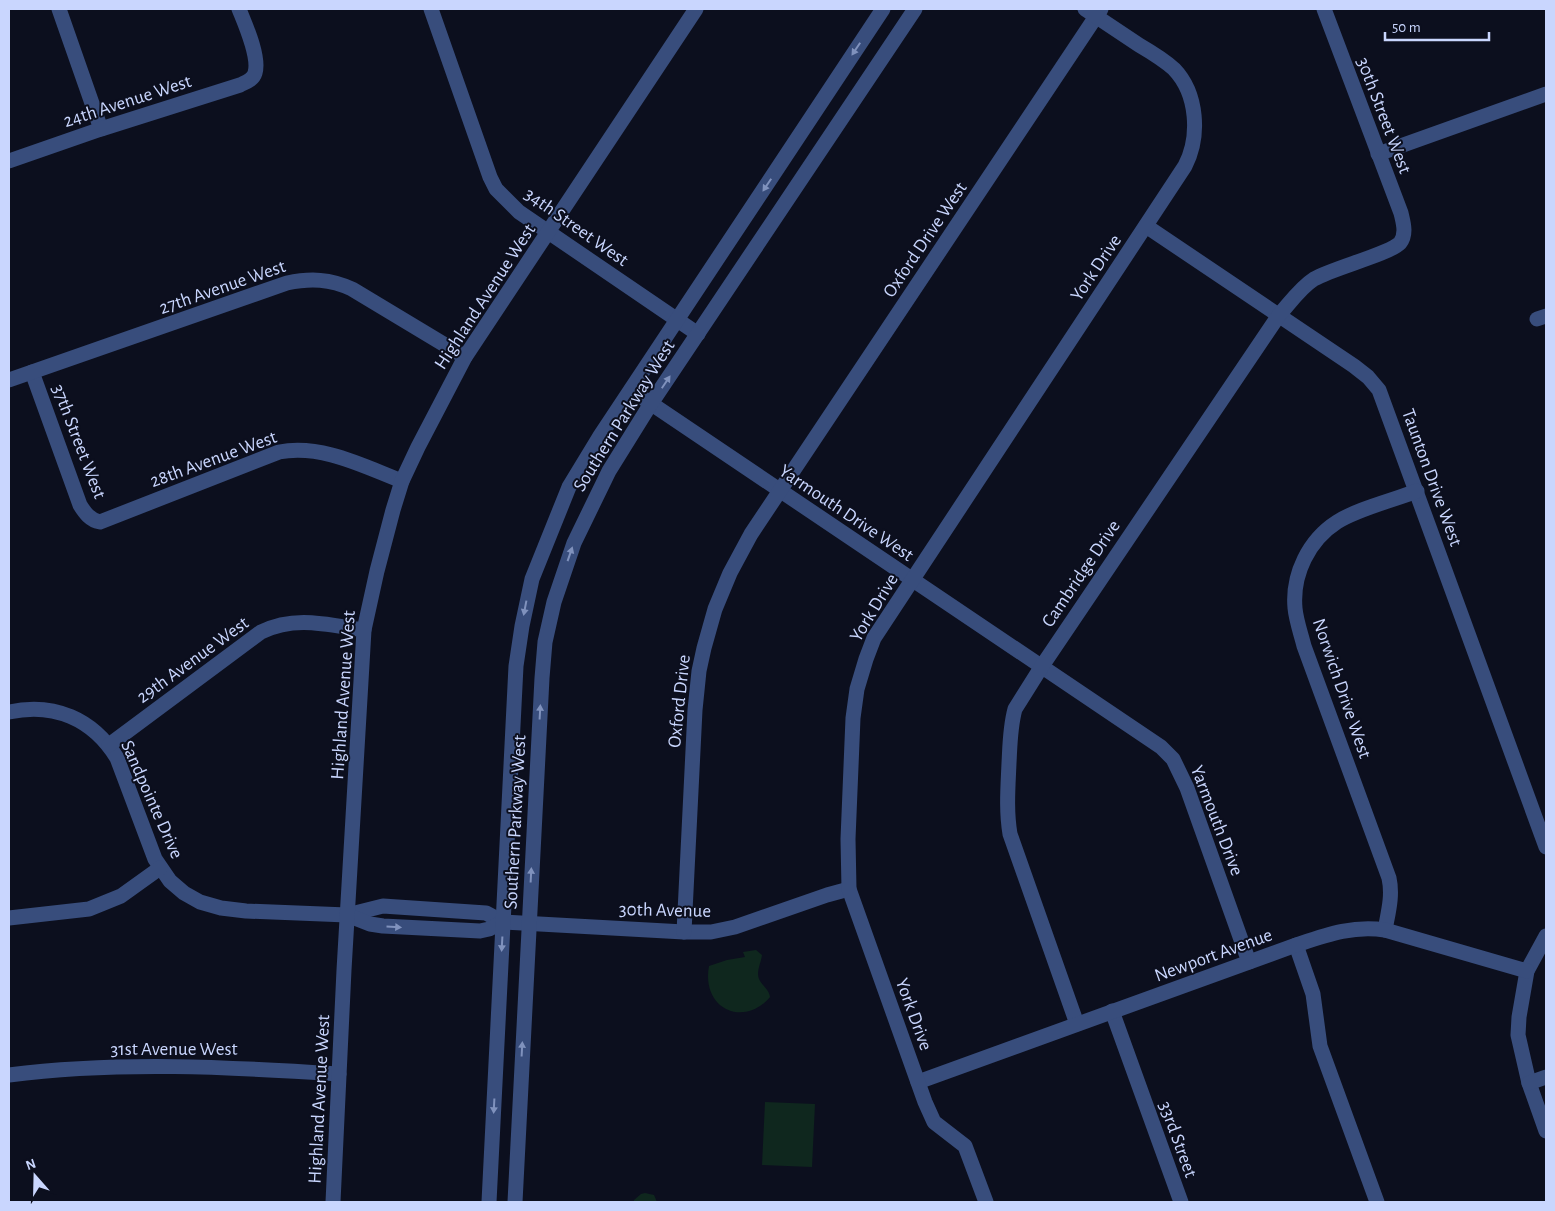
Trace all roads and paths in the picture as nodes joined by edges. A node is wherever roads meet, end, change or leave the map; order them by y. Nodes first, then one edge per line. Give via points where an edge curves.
1 (59, 9) edge
2 (239, 9) edge
3 (431, 9) edge
4 (883, 9) edge
5 (915, 9) edge
6 (1324, 9) edge
7 (693, 10) edge
8 (1094, 11) edge
9 (1546, 94) edge
10 (101, 129) junction
11 (1378, 154) junction
12 (9, 162) edge
13 (1146, 226) junction
14 (549, 232) junction
15 (1403, 236) joint
16 (1279, 315) junction
17 (678, 319) junction
18 (698, 334) junction
19 (465, 357) junction
20 (32, 372) junction
21 (9, 380) edge
22 (631, 390) junction
23 (650, 405) junction
24 (402, 481) junction
25 (1417, 491) junction
26 (780, 492) junction
27 (96, 521) joint
28 (912, 580) junction
29 (364, 630) junction
30 (1042, 666) junction
31 (9, 712) edge
32 (109, 745) junction
33 (1546, 847) edge
34 (160, 868) junction
35 (849, 889) junction
36 (347, 915) junction
37 (9, 918) edge
38 (503, 922) junction
39 (528, 923) junction
40 (1385, 930) junction
41 (684, 932) junction
42 (1546, 936) edge
43 (1296, 945) junction
44 (1249, 962) junction
45 (1527, 971) junction
46 (1112, 1011) junction
47 (1077, 1024) junction
48 (339, 1074) junction
49 (9, 1075) edge
50 (1546, 1077) edge
51 (918, 1082) junction
52 (1529, 1083) junction
53 (1546, 1131) edge
54 (334, 1202) edge
55 (489, 1202) edge
56 (515, 1202) edge
57 (986, 1202) edge
58 (1181, 1202) edge
59 (1377, 1202) edge

1 - 10 street
2 - 10 street, 24th Avenue West via 256,61 251,79
3 - 14 street, 34th Street West via 493,183 507,202
4 -> 17 street, Southern Parkway West
5 - 18 street, Southern Parkway West
6 - 11 street, 30th Street West
7 - 14 street, Highland Avenue West
8 - 13 street, York Drive via 1175,70 1193,109 1194,136 1190,158
8 - 26 street, Oxford Drive West
9 - 11 street
10 - 12 street, 24th Avenue West
11 - 15 street, 30th Street West via 1401,213
13 - 16 street, Taunton Drive West
13 - 28 street, York Drive
14 - 17 street, 34th Street West
14 - 19 street, Highland Avenue West
15 - 16 street, Cambridge Drive via 1399,243 1387,250 1314,279
16 - 25 street, Taunton Drive West via 1368,377 1378,390
16 - 30 street, Cambridge Drive
17 - 18 street, 34th Street West
17 - 22 street, Southern Parkway West
23 -> 18 street, Southern Parkway West
19 - 20 street, 27th Avenue West via 352,289 320,280 304,280 287,283
19 - 24 street, Highland Avenue West
20 - 21 street, 27th Avenue West
20 - 27 street, 37th Street West via 80,505
22 - 23 street, Yarmouth Drive West
22 -> 38 street, Southern Parkway West via 570,487 532,579 516,666
23 - 26 street, Yarmouth Drive West
39 -> 23 street, Southern Parkway West via 545,642 554,602 589,510
24 - 27 street, 28th Avenue West via 325,452 290,450
24 - 29 street, Highland Avenue West
25 - 33 street, Taunton Drive West
25 - 40 street, Norwich Drive West via 1346,517 1328,529 1304,558 1295,592 1295,610 1304,646 1389,878 1391,888
26 - 28 street, Yarmouth Drive West
26 - 41 street, Oxford Drive via 751,534 730,573 704,648 694,710
28 - 30 street, Yarmouth Drive West
28 - 35 street, York Drive via 874,638 857,689 848,839
29 - 32 street, 29th Avenue West via 305,622 273,626
29 - 36 street, Highland Avenue West
30 - 44 street, Yarmouth Drive via 1145,734 1173,760 1187,788
30 - 47 street, Cambridge Drive via 1013,717 1007,818 1015,851
31 - 32 street, Sandpointe Drive via 35,709 70,716 98,733
32 - 34 street, Sandpointe Drive
34 - 36 street, Sandpointe Drive via 184,893 221,908
34 - 37 street via 121,896 97,907
35 - 41 street, 30th Avenue via 735,927 711,932
35 - 51 street, York Drive
36 - 38 street, Sandpointe Drive via 383,926 480,931
36 - 48 street, Highland Avenue West
38 - 39 street, 30th Avenue
38 -> 55 street, Southern Parkway West
39 - 41 street, 30th Avenue
56 -> 39 street, Southern Parkway West
40 - 43 street, Newport Avenue via 1343,930
40 - 45 street, Newport Avenue
42 - 45 street
43 - 44 street, Newport Avenue
43 - 59 street via 1313,994 1320,1046
44 - 46 street, Newport Avenue
45 - 52 street via 1518,1034
46 - 47 street, Newport Avenue
46 - 58 street, 33rd Street
47 - 51 street, Newport Avenue
48 - 49 street, 31st Avenue West via 180,1066 65,1069
48 - 54 street, Highland Avenue West
50 - 52 street
51 - 57 street, York Drive via 934,1122 965,1146
52 - 53 street

